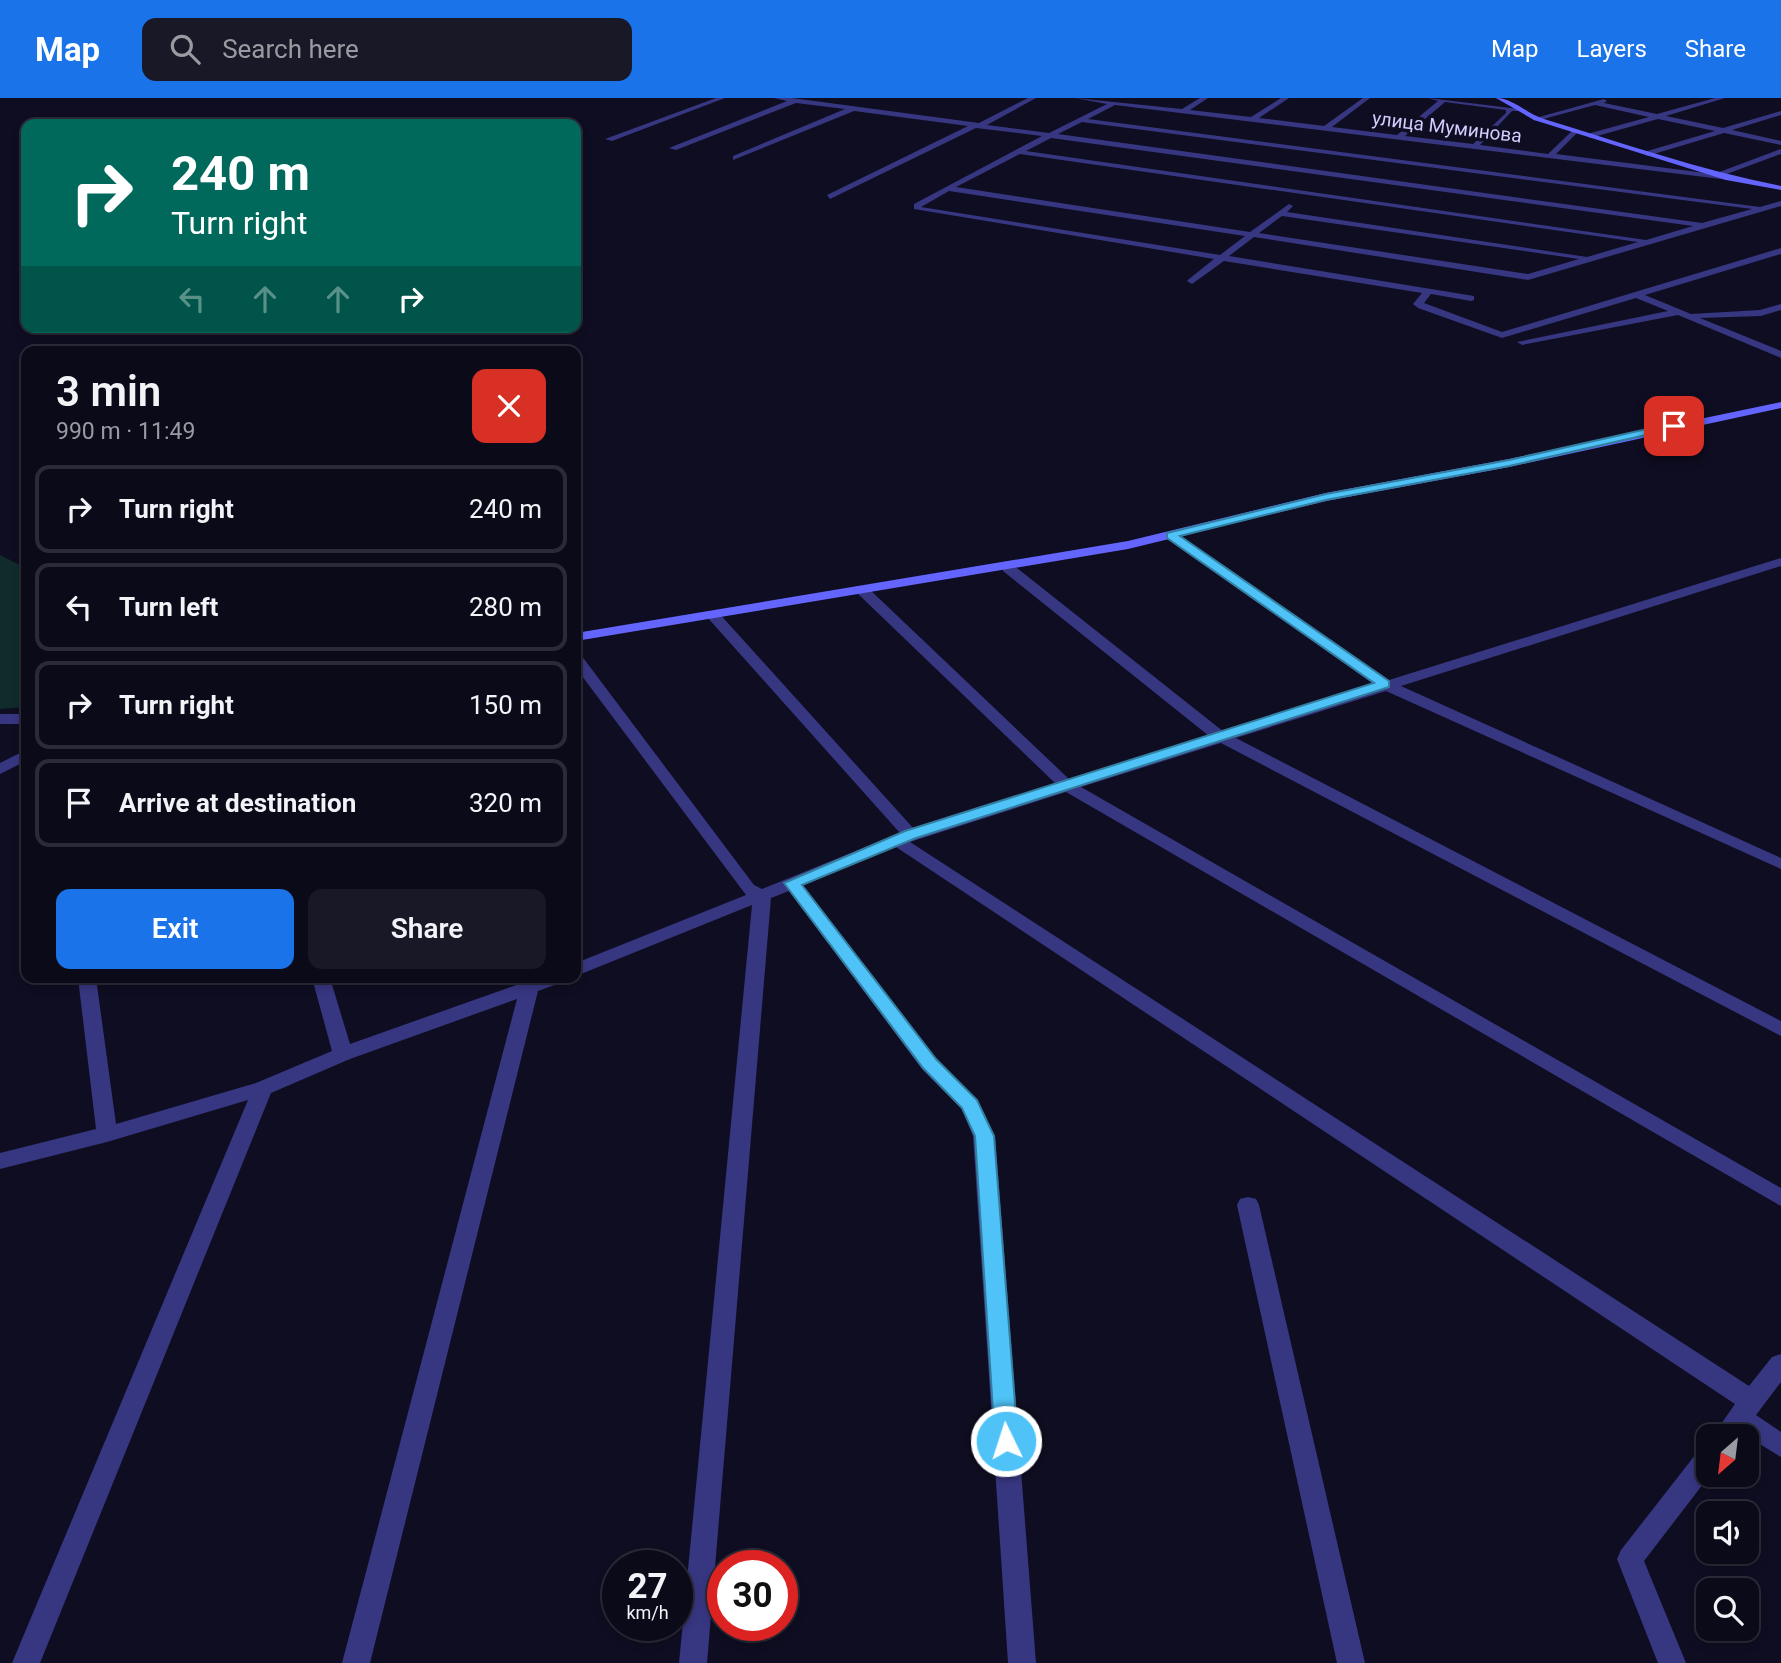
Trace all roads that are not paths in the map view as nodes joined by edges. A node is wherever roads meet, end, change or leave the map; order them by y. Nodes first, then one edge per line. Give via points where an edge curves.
1 (722, 98) edge
2 (777, 98) edge
3 (1033, 98) edge
4 (1078, 98) edge
5 (1205, 98) edge
6 (1286, 98) edge
7 (1367, 98) edge
8 (1431, 98) edge
9 (1614, 98) edge
10 (1722, 98) edge
11 (1502, 99) edge
12 (795, 100) junction
13 (1443, 100) edge
14 (1115, 102) junction
15 (1594, 103) junction
16 (853, 108) junction
17 (1513, 109) junction
18 (1184, 111) junction
19 (1781, 113) edge
20 (1656, 116) junction
21 (1253, 119) junction
22 (1536, 119) junction
23 (1082, 120) junction
24 (977, 125) junction
25 (1326, 128) junction
26 (1574, 131) junction
27 (1723, 131) junction
28 (1052, 135) junction
29 (1378, 135) junction
30 (1590, 136) junction
31 (1399, 137) junction
32 (609, 139) dead end
33 (1370, 141) dead end
34 (1781, 143) edge
35 (1474, 147) junction
36 (673, 148) dead end
37 (1361, 148) dead end
38 (1781, 151) edge
39 (1020, 152) junction
40 (1647, 154) junction
41 (1352, 155) junction
42 (1550, 156) junction
43 (736, 158) dead end
44 (1759, 159) junction
45 (1781, 164) edge
46 (1329, 173) junction
47 (1717, 175) junction
48 (1729, 178) junction
49 (948, 188) junction
50 (1781, 188) edge
51 (1306, 192) junction
52 (830, 197) dead end
53 (1781, 203) edge
54 (1762, 208) junction
55 (1280, 213) junction
56 (1705, 225) junction
57 (1250, 235) junction
58 (1649, 241) junction
59 (1781, 251) edge
60 (1590, 258) junction
61 (1221, 259) junction
62 (1192, 281) dead end
63 (1429, 291) junction
64 (1635, 294) junction
65 (1471, 298) dead end
66 (1781, 307) edge
67 (1684, 313) junction
68 (1762, 313) junction
69 (1781, 313) edge
70 (1522, 342) dead end
71 (1781, 355) edge
72 (1781, 405) edge
73 (1171, 535) junction
74 (1781, 562) edge
75 (1008, 568) junction
76 (861, 589) junction
77 (712, 614) junction
78 (581, 636) edge
79 (581, 665) edge
80 (1384, 684) junction
81 (0, 719) edge
82 (21, 719) edge
83 (1223, 735) junction
84 (21, 758) edge
85 (0, 769) edge
86 (1066, 785) junction
87 (905, 838) junction
88 (1781, 864) edge
89 (792, 883) junction
90 (762, 897) junction
91 (581, 968) edge
92 (88, 983) edge
93 (322, 983) edge
94 (544, 983) edge
95 (529, 989) junction
96 (1781, 1029) edge
97 (343, 1054) junction
98 (263, 1088) junction
99 (107, 1133) junction
100 (0, 1160) edge
101 (1781, 1198) edge
102 (1248, 1205) dead end
103 (1781, 1364) edge
104 (1745, 1409) junction
105 (1734, 1424) edge
106 (1781, 1446) edge
107 (1696, 1474) edge
108 (26, 1663) edge
109 (356, 1663) edge
110 (693, 1663) edge
111 (1022, 1663) edge
112 (1351, 1663) edge
113 (1672, 1663) edge

1 - 32 street
2 - 12 street
3 - 24 street
4 - 14 street, улица Муминова
5 - 18 street
6 - 21 street
7 - 25 street
8 - 13 street
9 - 15 street
10 - 20 street
11 - 17 street
12 - 16 street
12 - 36 street
13 - 17 street
13 - 31 street
14 - 18 street, улица Муминова
14 - 23 street
15 - 20 street
15 - 22 street
16 - 24 street
16 - 43 street
17 - 22 street
17 - 35 street
18 - 21 street, улица Муминова
19 - 27 street
20 - 27 street
20 - 30 street
21 - 25 street, улица Муминова
22 - 26 street
23 - 28 street
23 - 41 street
24 - 28 street
24 - 52 street
25 - 29 street, улица Муминова
26 - 30 street
26 - 42 street
27 - 34 street
27 - 40 street
28 - 39 street
28 - 46 street
29 - 31 street, улица Муминова
29 - 33 street
30 - 40 street
31 - 35 street, улица Муминова
35 - 42 street, улица Муминова
37 - 41 street
38 - 44 street
39 - 49 street
39 - 51 street
40 - 47 street
41 - 46 street
41 - 54 street
42 - 48 street, улица Муминова
44 - 45 street
44 - 47 street
46 - 51 street
46 - 56 street
47 - 48 street
48 - 50 street
49 - 57 street
49 - 61 street via 918,209
51 - 55 street
51 - 58 street
53 - 54 street
54 - 56 street
55 - 57 street
55 - 60 street
56 - 58 street
57 - 60 street via 1528,277
57 - 61 street
58 - 60 street
59 - 64 street
61 - 62 street
61 - 63 street
63 - 64 street via 1421,306 1502,335
63 - 65 street
64 - 67 street
66 - 68 street
67 - 68 street
67 - 70 street
67 - 71 street
68 - 69 street
72 - 73 street via 1338,494
73 - 75 street
73 - 80 street
74 - 80 street
75 - 76 street
75 - 83 street via 1211,732
76 - 77 street
76 - 86 street
77 - 78 street
77 - 87 street
79 - 90 street via 748,889
80 - 83 street
80 - 88 street
81 - 82 street
83 - 86 street
83 - 96 street
84 - 85 street
86 - 87 street
86 - 101 street
87 - 89 street
87 - 104 street
89 - 90 street
89 - 111 street via 929,1064 970,1105 984,1136
90 - 91 street
90 - 110 street
92 - 99 street
93 - 97 street
94 - 95 street
95 - 97 street
95 - 109 street
97 - 98 street
98 - 99 street
98 - 108 street
99 - 100 street
102 - 112 street
103 - 104 street
104 - 105 street
104 - 106 street
107 - 113 street via 1630,1559

